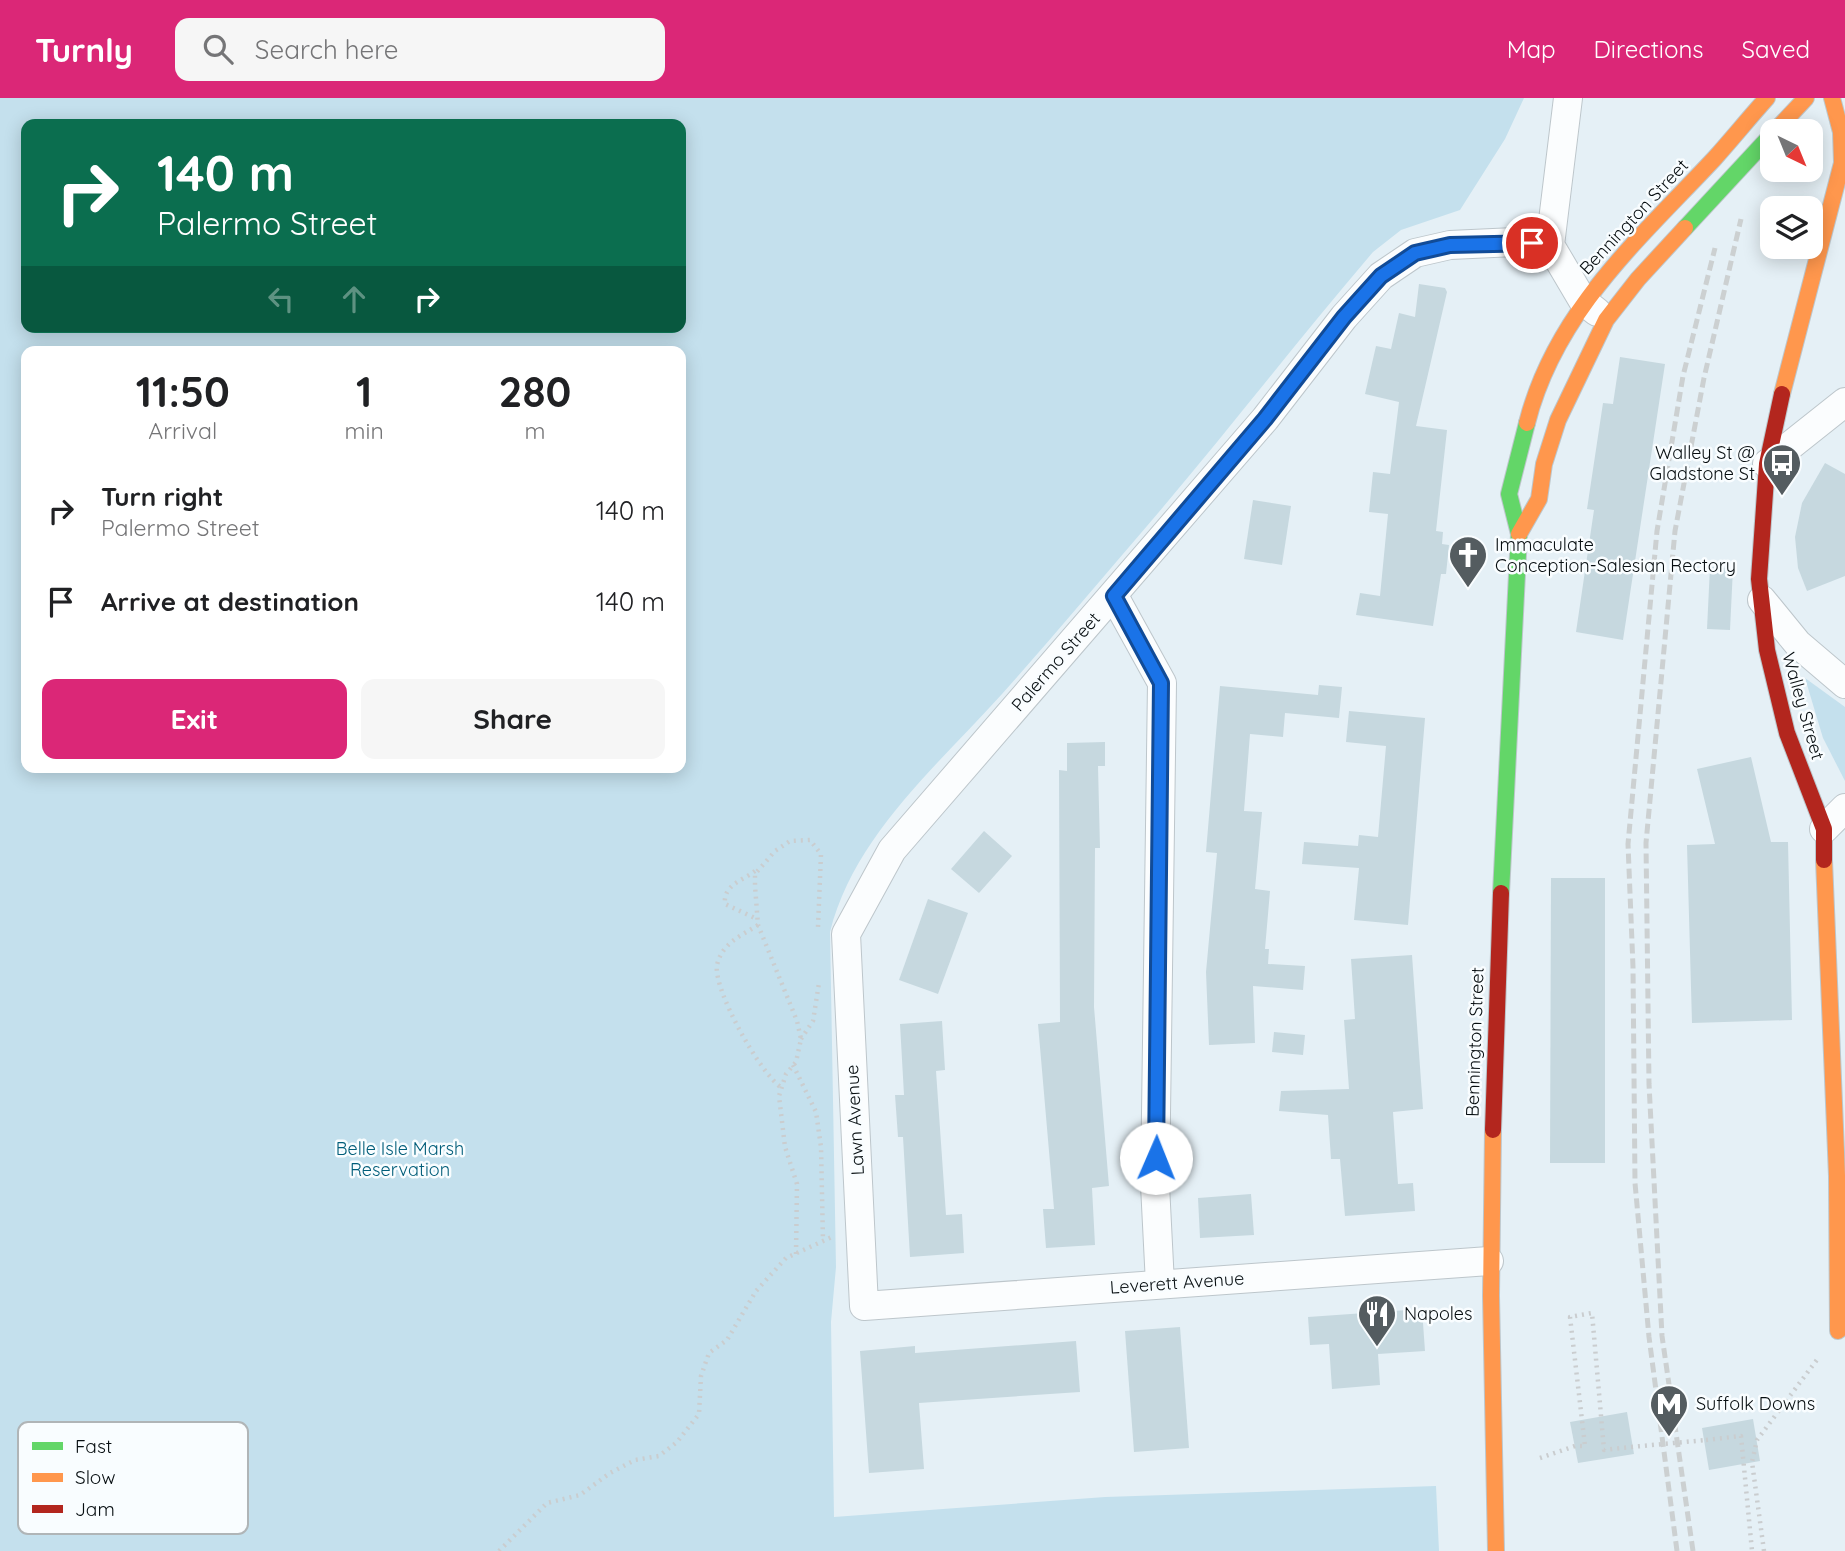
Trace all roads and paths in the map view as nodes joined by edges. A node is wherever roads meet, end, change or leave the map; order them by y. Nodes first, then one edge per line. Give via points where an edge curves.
1 (1569, 98) edge
2 (1767, 98) edge
3 (1806, 98) edge
4 (1832, 98) edge
5 (1786, 119) edge
6 (1760, 147) edge
7 (1550, 245) junction
8 (1583, 301) junction
9 (1606, 320) junction
10 (1536, 394) junction
11 (1845, 402) edge
12 (1565, 404) junction
13 (1767, 464) junction
14 (1519, 534) junction
15 (1114, 596) junction
16 (1762, 600) junction
17 (1845, 684) edge
18 (1845, 808) edge
19 (1824, 829) junction
20 (1845, 852) edge
21 (759, 869) junction
22 (758, 922) junction
23 (834, 934) junction
24 (820, 972) dead end
25 (800, 1039) junction
26 (793, 1065) junction
27 (782, 1088) junction
28 (1841, 1174) edge
29 (835, 1235) dead end
30 (823, 1241) junction
31 (796, 1254) junction
32 (1489, 1261) junction
33 (1160, 1284) junction
34 (864, 1306) joint
35 (1838, 1331) joint
36 (1540, 1458) dead end
37 (499, 1551) edge
38 (1496, 1551) edge
39 (1752, 1551) edge
40 (1764, 1551) edge

1 - 7 street
2 - 8 main road, Bennington Street
3 - 5 main road, Bennington Street
4 - 13 main road, Walley Street via 1841,132 1842,163
6 - 9 main road, Bennington Street
7 - 8 street
7 - 15 street, Palermo Street via 1450,245 1415,253 1381,276
8 - 9 street
8 - 10 main road, Bennington Street
9 - 12 main road, Bennington Street
10 - 12 main road
10 - 14 main road, Bennington Street via 1509,494
11 - 13 street
12 - 14 main road, Bennington Street via 1544,464 1539,499
13 - 16 main road, Walley Street via 1759,579
14 - 32 main road, Bennington Street via 1498,894
15 - 23 street, Palermo Street via 892,850
15 - 33 street via 1161,683 1155,1185
16 - 17 street via 1798,644
16 - 19 main road, Walley Street via 1767,650 1787,733
18 - 19 street
19 - 20 main road
19 - 28 main road, Walley Street via 1825,931
21 - 22 path via 754,886
21 - 22 path via 724,896 725,904
21 - 23 path via 790,841 810,840 823,862 818,928
22 - 25 path
22 - 27 path via 724,948 716,968 728,1007 761,1069
23 - 34 street, Lawn Avenue
24 - 25 path via 813,1021
25 - 26 path
26 - 27 path
26 - 30 path via 816,1112
27 - 31 path via 785,1147 797,1184
28 - 35 main road, Walley Street
29 - 30 path
30 - 31 path
31 - 37 path via 786,1258 756,1291 727,1340 709,1353 701,1376 699,1414 677,1442 659,1456 635,1460 580,1495 547,1503
32 - 33 street, Leverett Avenue
32 - 38 main road, Bennington Street
33 - 34 street, Leverett Avenue
35 - 40 path via 1756,1440 1752,1462
36 - 39 path, bridge via 1585,1446 1570,1317 1592,1313 1604,1450 1741,1436

